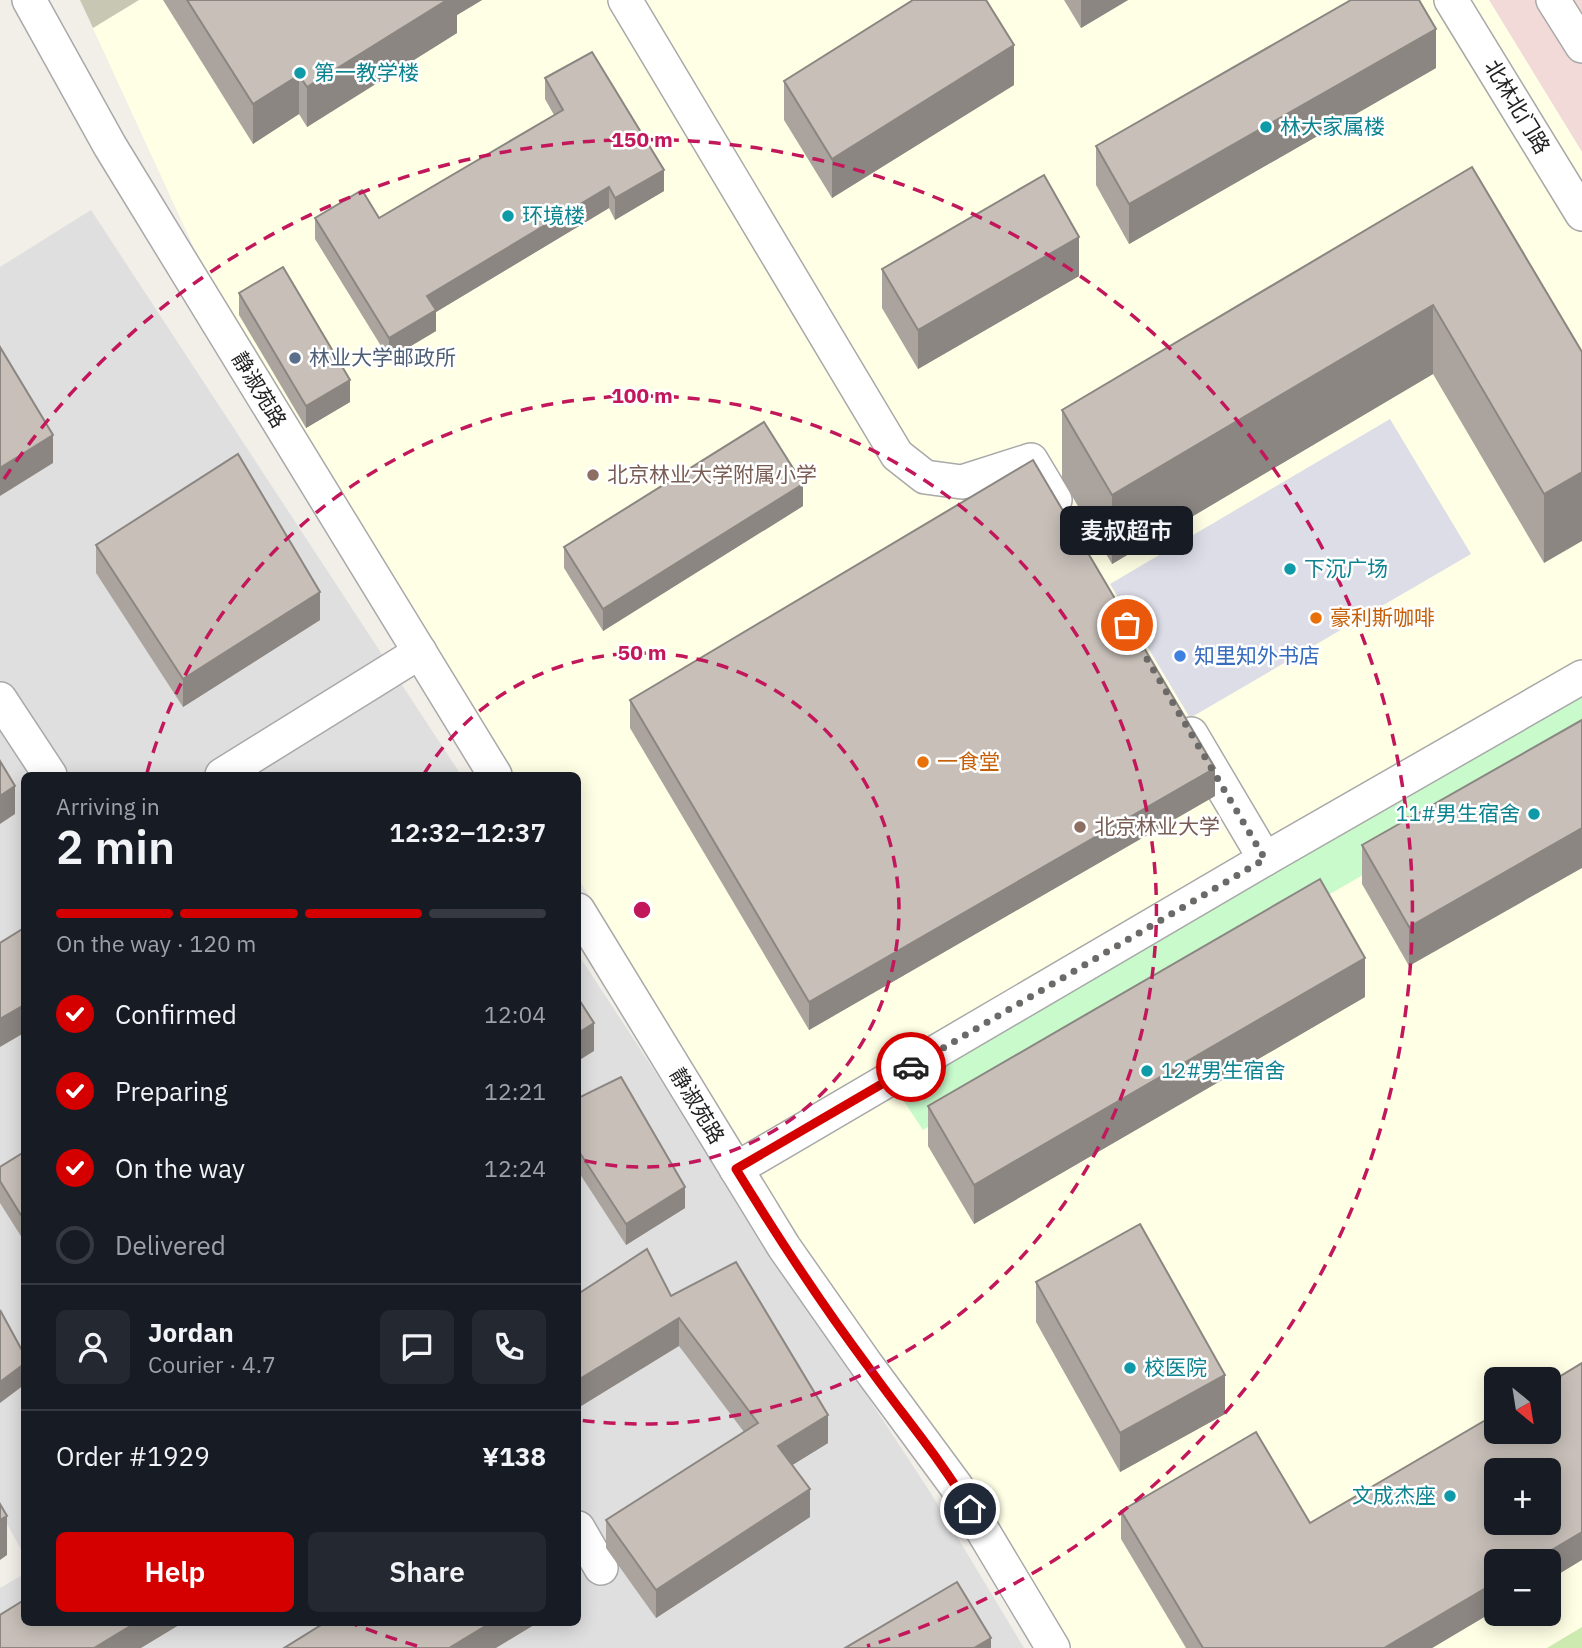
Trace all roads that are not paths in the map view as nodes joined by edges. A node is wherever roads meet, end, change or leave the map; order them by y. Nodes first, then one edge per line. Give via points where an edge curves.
1 (29, 0) edge
2 (625, 0) edge
3 (1451, 0) edge
4 (1553, 0) edge
5 (1580, 38) edge
6 (1582, 214) edge
7 (1067, 521) edge
8 (420, 652) junction
9 (1582, 677) edge
10 (0, 699) edge
11 (1173, 702) edge
12 (48, 772) edge
13 (227, 772) edge
14 (493, 772) edge
15 (1265, 859) junction
16 (581, 915) edge
17 (736, 1169) junction
18 (581, 1533) edge
19 (601, 1568) dead end
20 (1053, 1648) edge

1 - 8 street, 静淑苑路 via 110,146
2 - 7 street via 897,455 925,477 961,482 1031,460
3 - 6 street, 北林北门路
4 - 5 street
8 - 13 street
8 - 14 street, 静淑苑路
9 - 15 street
10 - 12 street
11 - 15 street
15 - 17 street
16 - 17 street, 静淑苑路
17 - 20 street, 静淑苑路 via 799,1269 956,1486
18 - 19 street

